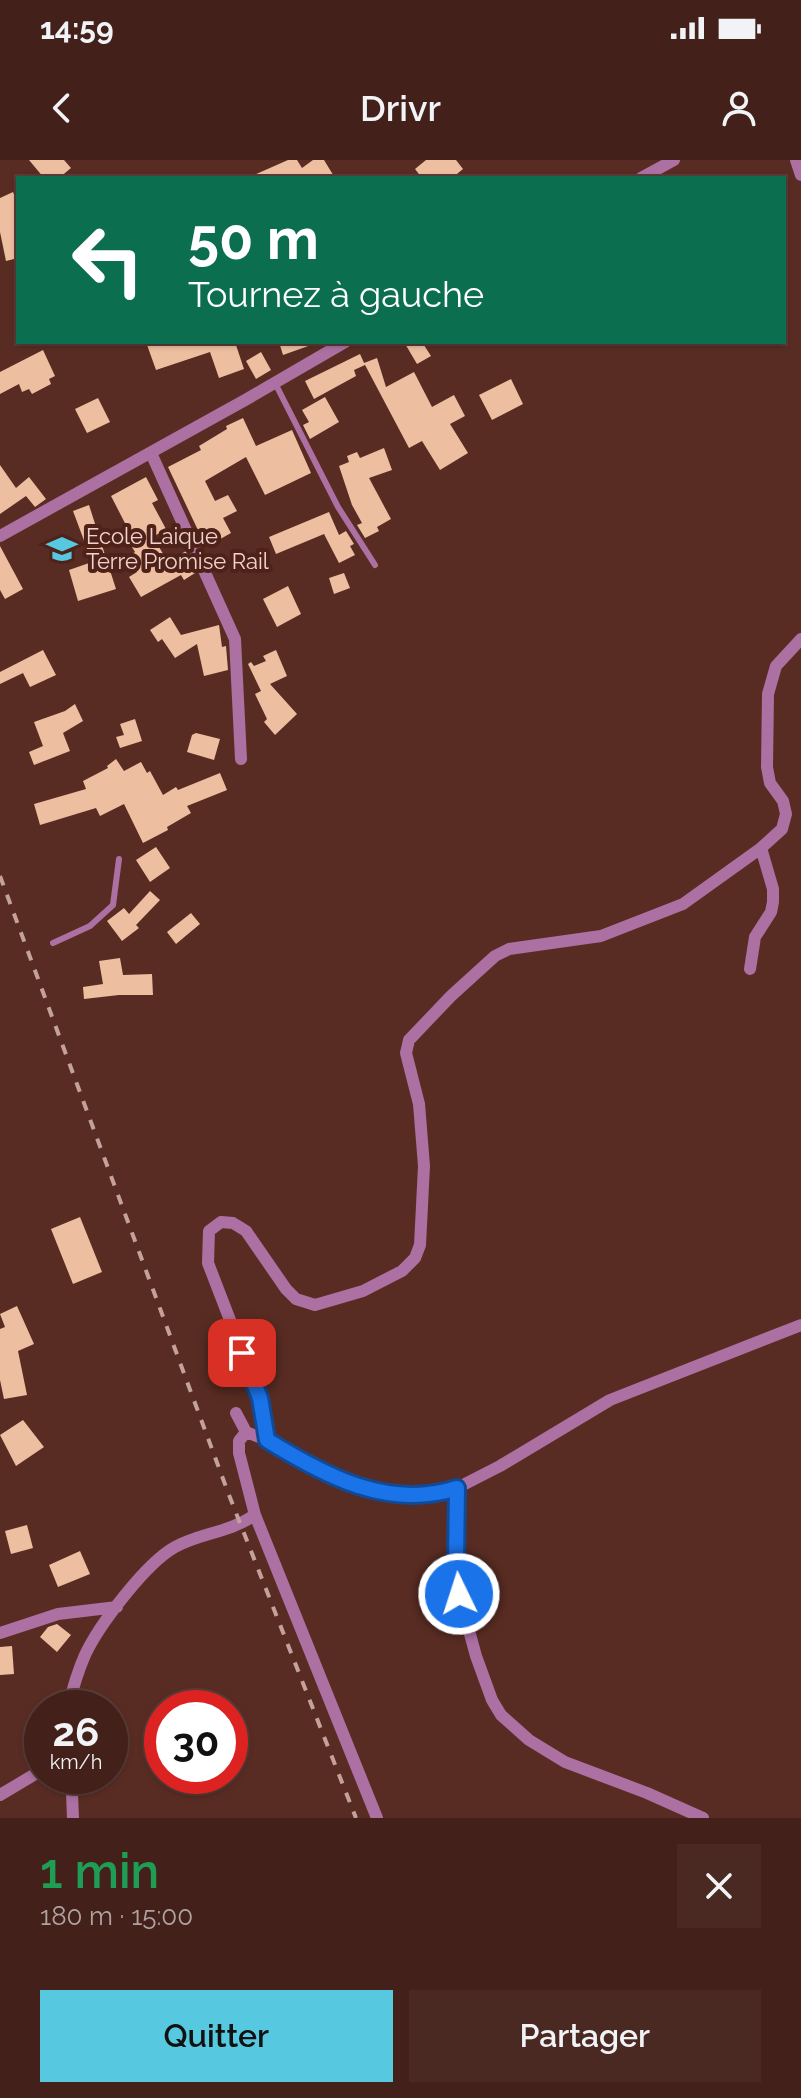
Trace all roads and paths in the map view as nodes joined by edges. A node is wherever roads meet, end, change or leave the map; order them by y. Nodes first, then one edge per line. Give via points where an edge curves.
1 (674, 160) edge
2 (796, 160) edge
3 (801, 175) edge
4 (645, 176) edge
5 (342, 344) edge
6 (275, 383) junction
7 (151, 453) junction
8 (0, 536) edge
9 (375, 565) dead end
10 (801, 639) edge
11 (241, 759) dead end
12 (761, 848) junction
13 (119, 859) dead end
14 (53, 943) dead end
15 (750, 969) dead end
16 (801, 1325) edge
17 (236, 1413) dead end
18 (246, 1432) junction
19 (267, 1440) junction
20 (457, 1488) junction
21 (255, 1515) junction
22 (117, 1607) junction
23 (0, 1633) edge
24 (74, 1690) edge
25 (24, 1781) edge
26 (72, 1794) edge
27 (0, 1795) edge
28 (73, 1818) edge
29 (377, 1818) edge
30 (703, 1818) edge

1 - 4 street
2 - 3 street
5 - 6 street
6 - 7 street
6 - 9 lane via 338,507
7 - 8 street
7 - 11 street via 235,639
10 - 12 street via 776,666 768,694 767,767 786,814 782,829
12 - 15 street via 773,902 755,937
12 - 19 street via 683,904 601,936 509,949 495,956 409,1040 406,1053 419,1104 424,1166 420,1245 402,1271 363,1291 315,1305 286,1289 246,1231 221,1222 209,1231 208,1263 260,1398
13 - 14 lane via 113,905 90,926
16 - 20 street via 610,1400
17 - 18 street
18 - 19 street
18 - 21 street via 239,1453
19 - 20 street via 325,1474 362,1486 422,1497
20 - 30 street via 459,1594 476,1656 501,1715 565,1762
21 - 22 street via 229,1530 176,1546
21 - 29 street
22 - 23 street via 58,1614
22 - 24 street via 85,1654
25 - 27 street
26 - 28 street

